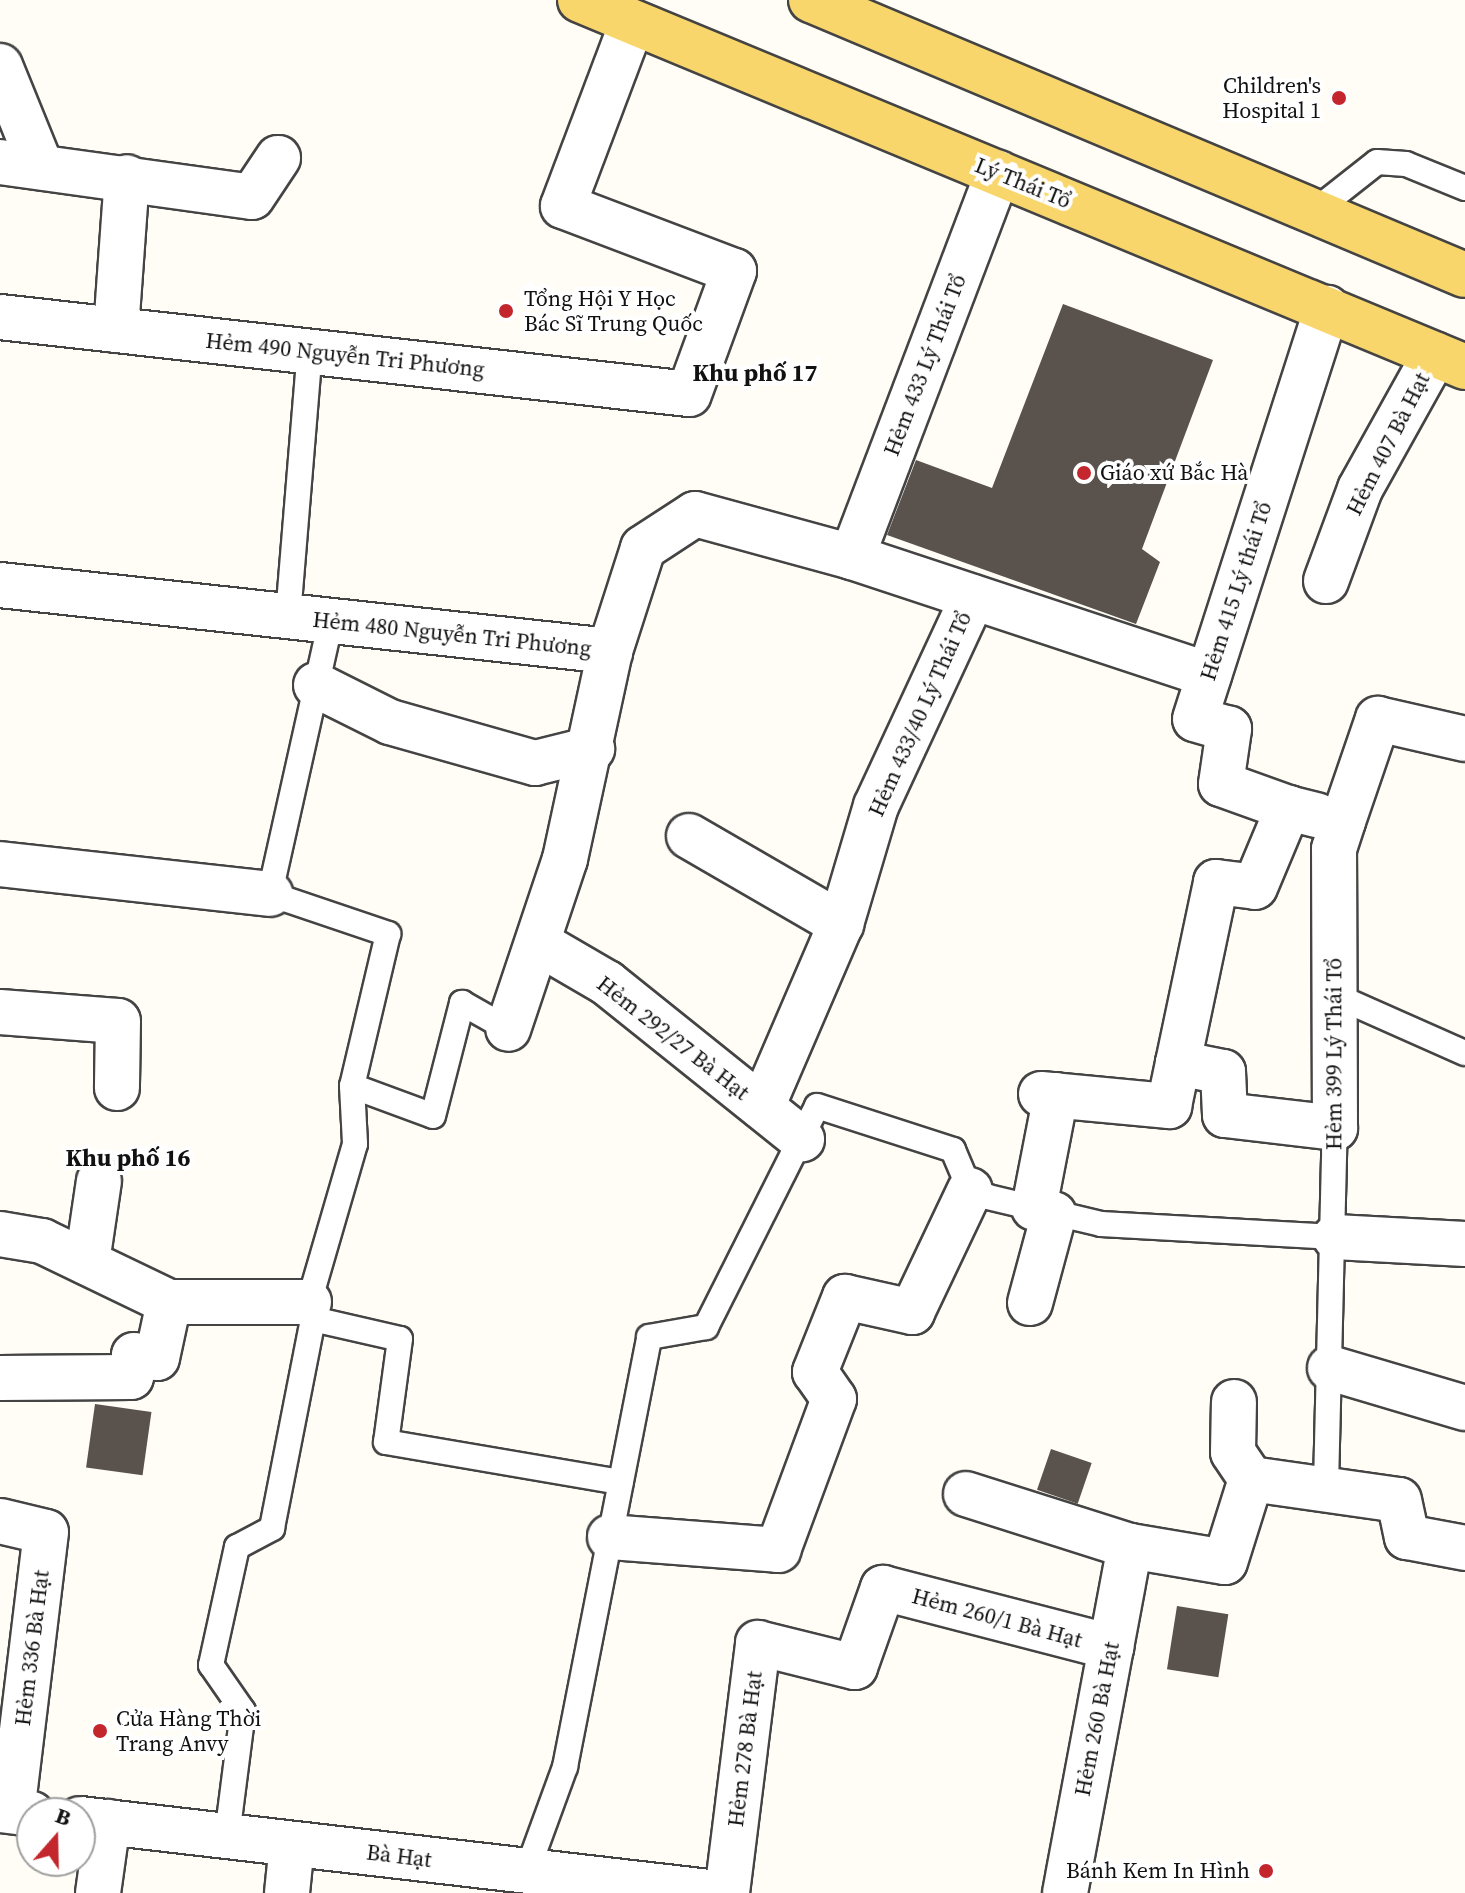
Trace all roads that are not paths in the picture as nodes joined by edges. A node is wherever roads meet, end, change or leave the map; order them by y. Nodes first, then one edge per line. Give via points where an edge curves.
1 (580, 0) edge
2 (811, 0) edge
3 (632, 23) junction
4 (0, 66) edge
5 (278, 158) dead end
6 (20, 164) edge
7 (998, 173) junction
8 (127, 177) junction
9 (1465, 188) edge
10 (1311, 214) junction
11 (1465, 275) edge
12 (1327, 308) junction
13 (0, 317) edge
14 (116, 330) junction
15 (310, 351) junction
16 (1450, 360) edge
17 (852, 557) junction
18 (1326, 581) dead end
19 (0, 585) edge
20 (973, 597) junction
21 (288, 616) junction
22 (331, 620) junction
23 (610, 651) junction
24 (1209, 675) junction
25 (316, 685) junction
26 (1465, 739) edge
27 (592, 749) junction
28 (1288, 808) junction
29 (1343, 821) junction
30 (689, 836) dead end
31 (0, 864) edge
32 (270, 894) junction
33 (841, 924) junction
34 (540, 944) junction
35 (1334, 995) junction
36 (0, 1012) edge
37 (508, 1029) joint
38 (1465, 1053) edge
39 (1178, 1063) junction
40 (352, 1086) junction
41 (117, 1088) dead end
42 (762, 1107) junction
43 (1335, 1128) junction
44 (802, 1139) junction
45 (99, 1181) dead end
46 (970, 1190) junction
47 (1044, 1211) junction
48 (0, 1234) edge
49 (1335, 1237) junction
50 (1465, 1244) edge
51 (87, 1262) junction
52 (169, 1302) junction
53 (1030, 1303) dead end
54 (311, 1311) junction
55 (1330, 1368) junction
56 (0, 1378) edge
57 (1234, 1402) dead end
58 (1465, 1408) edge
59 (1251, 1479) junction
60 (621, 1482) junction
61 (1326, 1485) junction
62 (966, 1494) dead end
63 (0, 1521) edge
64 (610, 1537) junction
65 (1130, 1546) junction
66 (1465, 1548) edge
67 (883, 1588) joint
68 (1111, 1647) junction
69 (15, 1812) edge
70 (96, 1820) edge
71 (227, 1836) junction
72 (292, 1844) junction
73 (96, 1856) edge
74 (527, 1871) junction
75 (98, 1893) edge
76 (287, 1893) edge
77 (718, 1893) edge
78 (727, 1893) edge
79 (1065, 1893) edge

1 - 3 main road, Lý Thái Tổ
2 - 10 main road
3 - 7 main road, Lý Thái Tổ
3 - 15 street, Hẻm 490 Nguyễn Tri Phương via 563,206 734,271 689,394
4 - 6 street
5 - 8 street via 252,197
6 - 8 street
7 - 12 main road, Lý Thái Tổ
7 - 17 street, Hẻm 433 Lý Thái Tổ
8 - 14 street
9 - 10 lane via 1406,164 1377,162
10 - 11 main road
12 - 16 main road, Lý Thái Tổ
12 - 24 street, Hẻm 415 Lý thái Tổ
13 - 14 street, Hẻm 490 Nguyễn Tri Phương
14 - 15 street, Hẻm 490 Nguyễn Tri Phương
15 - 21 lane
16 - 18 street, Hẻm 407 Bà Hạt via 1360,489
17 - 20 street
17 - 23 street via 695,514 643,548
19 - 21 street, Hẻm 480 Nguyễn Tri Phương
20 - 24 street
20 - 33 street, Hẻm 433/40 Lý Thái Tổ via 876,806
21 - 22 street, Hẻm 480 Nguyễn Tri Phương
22 - 23 street, Hẻm 480 Nguyễn Tri Phương
22 - 25 lane
23 - 27 street, Hẻm 480 Nguyễn Tri Phương
24 - 28 street, Hẻm 415 Lý thái Tổ via 1195,719 1229,729 1221,784
25 - 27 street via 390,722 535,763
25 - 32 lane
26 - 29 street, Hẻm 399 Lý Thái Tổ via 1378,719
27 - 34 street, Hẻm 480 Nguyễn Tri Phương
28 - 29 street
28 - 39 street via 1255,887 1216,882
29 - 35 street, Hẻm 399 Lý Thái Tổ via 1334,849
30 - 33 street
31 - 32 street
32 - 40 lane via 388,934
33 - 42 street, Hẻm 433/40 Lý Thái Tổ
34 - 37 street, Hẻm 480 Nguyễn Tri Phương
34 - 42 street, Hẻm 292/27 Bà Hạt via 607,983
35 - 38 lane
35 - 43 street, Hẻm 399 Lý Thái Tổ
36 - 41 street via 118,1021
37 - 40 lane via 462,1003 433,1116
39 - 43 street via 1223,1072 1225,1115
39 - 47 street via 1169,1106 1049,1094
40 - 54 lane via 355,1144
42 - 44 street, Hẻm 292/27 Bà Hạt
43 - 49 lane, Hẻm 399 Lý Thái Tổ
44 - 46 lane via 817,1106 953,1150
44 - 60 lane via 706,1327 649,1337
45 - 51 street
46 - 47 lane
46 - 64 street via 912,1312 845,1297 815,1372 834,1399 778,1550
47 - 49 lane via 1101,1224
47 - 53 street
48 - 51 street via 42,1241
49 - 50 street
49 - 55 lane, Hẻm 399 Lý Thái Tổ
51 - 52 street
52 - 54 street
52 - 56 street via 157,1358 134,1355 131,1377
54 - 60 lane via 400,1339 386,1442
54 - 71 lane via 272,1528 237,1547 211,1665 243,1711
55 - 58 street
55 - 61 lane, Hẻm 399 Lý Thái Tổ
57 - 59 street via 1233,1452
59 - 61 street
59 - 65 street via 1225,1562
60 - 64 lane
61 - 66 street via 1399,1500 1407,1537
62 - 65 street
63 - 69 street, Hẻm 336 Bà Hạt via 46,1532
64 - 74 lane via 565,1767
65 - 68 street, Hẻm 260 Bà Hạt
67 - 68 street, Hẻm 260/1 Bà Hạt
67 - 78 street, Hẻm 278 Bà Hạt via 855,1667 758,1643
68 - 79 street, Hẻm 260 Bà Hạt
70 - 71 street, Bà Hạt
71 - 72 street, Bà Hạt
72 - 74 street, Bà Hạt
72 - 76 street
73 - 75 street
74 - 77 street, Bà Hạt

